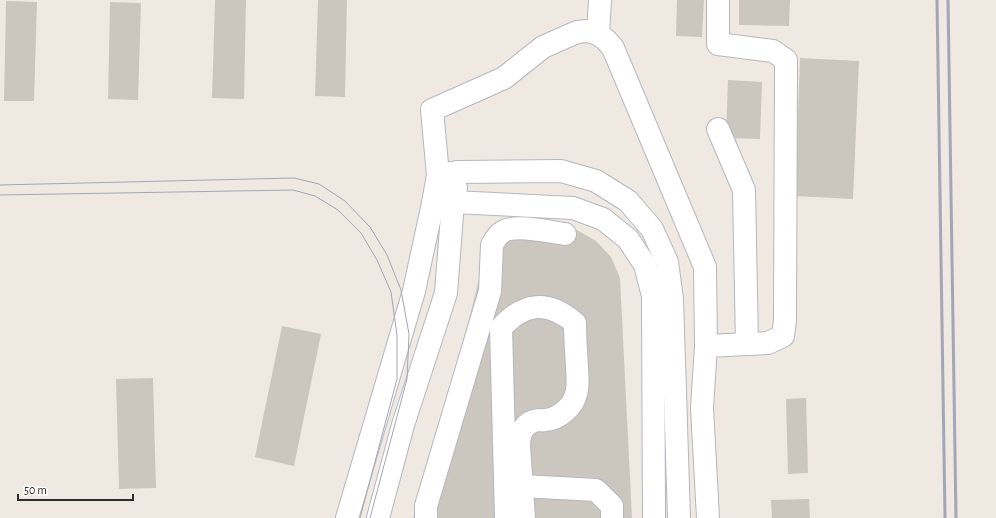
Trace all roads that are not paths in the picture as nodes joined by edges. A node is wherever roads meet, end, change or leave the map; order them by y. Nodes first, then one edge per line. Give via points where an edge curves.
1 (600, 0) edge
2 (718, 0) edge
3 (598, 34) junction
4 (718, 128) dead end
5 (448, 174) junction
6 (443, 202) junction
7 (565, 234) dead end
8 (747, 344) junction
9 (706, 346) junction
10 (403, 425) junction
11 (522, 486) junction
12 (347, 518) edge
13 (378, 518) edge
14 (392, 518) edge
15 (426, 518) edge
16 (506, 518) edge
17 (524, 518) edge
18 (612, 518) edge
19 (654, 518) edge
20 (679, 518) edge
21 (708, 518) edge

1 - 3 street
2 - 8 street via 718,44 773,51 786,60 783,336 768,343
3 - 5 street via 588,31 577,32 543,47 504,78 432,110
3 - 9 street via 613,48 705,267
4 - 8 street via 744,190
5 - 6 street
5 - 20 street via 560,171 596,181 628,201 652,229 667,262 672,299
6 - 10 street via 446,293
6 - 12 street
6 - 19 street via 573,208 603,219 628,239 645,265 653,296
7 - 15 street via 526,229 506,230 500,233 492,245 490,291 426,506
8 - 9 street
9 - 21 street via 702,408
10 - 13 street
10 - 14 street
11 - 16 street via 519,438 521,432 532,422 556,418 565,412 576,394 575,324 564,314 551,308 536,307 522,310 501,328
11 - 17 street
11 - 18 street via 596,490 612,506

